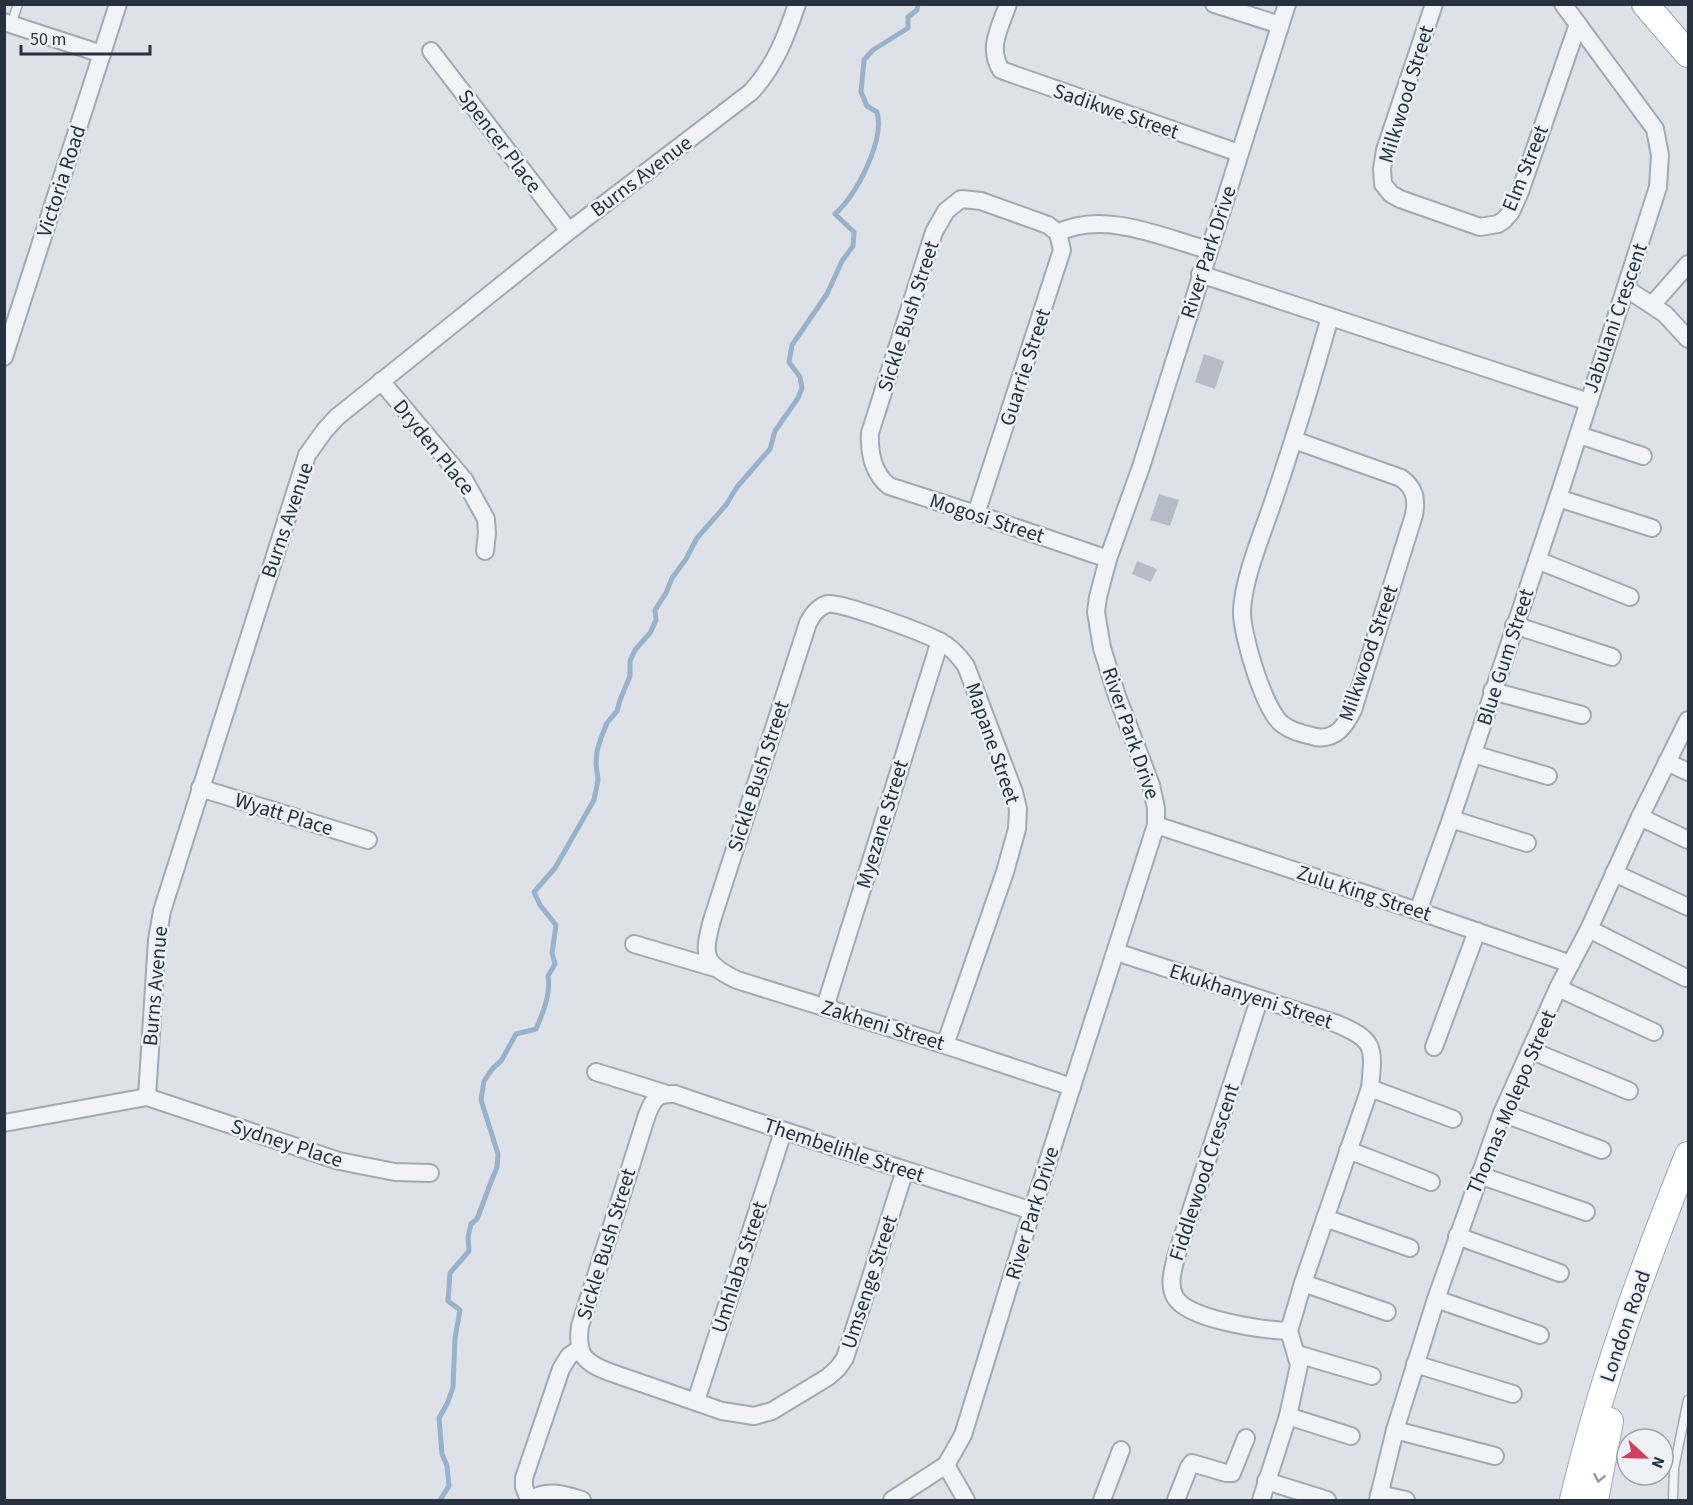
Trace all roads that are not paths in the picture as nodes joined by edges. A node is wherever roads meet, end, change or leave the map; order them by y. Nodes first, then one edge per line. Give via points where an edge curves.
1 (18, 4) edge
2 (118, 4) edge
3 (797, 4) edge
4 (1008, 4) edge
5 (1214, 4) edge
6 (1287, 4) edge
7 (1434, 4) edge
8 (1563, 4) edge
9 (1645, 4) edge
10 (1666, 4) edge
11 (8, 24) edge
12 (1578, 24) junction
13 (1280, 26) junction
14 (1689, 32) edge
15 (431, 51) dead end
16 (102, 54) junction
17 (1689, 54) edge
18 (1239, 153) junction
19 (1383, 184) joint
20 (1053, 229) junction
21 (568, 231) junction
22 (1208, 250) junction
23 (1689, 264) edge
24 (1200, 274) junction
25 (1627, 289) junction
26 (1652, 305) junction
27 (1330, 317) junction
28 (1687, 334) edge
29 (4, 357) edge
30 (381, 381) junction
31 (1589, 402) junction
32 (1579, 435) junction
33 (1294, 440) junction
34 (1643, 456) dead end
35 (874, 467) joint
36 (1558, 498) junction
37 (976, 514) junction
38 (1652, 528) dead end
39 (485, 551) dead end
40 (1108, 560) junction
41 (1537, 560) junction
42 (1630, 597) dead end
43 (820, 608) joint
44 (1515, 625) junction
45 (940, 641) junction
46 (1612, 657) dead end
47 (1492, 691) junction
48 (1582, 715) dead end
49 (1689, 720) edge
50 (1473, 753) junction
51 (1667, 762) junction
52 (1689, 772) edge
53 (1548, 776) dead end
54 (200, 788) junction
55 (1640, 817) junction
56 (1451, 819) junction
57 (1156, 825) junction
58 (368, 840) dead end
59 (1689, 840) edge
60 (1527, 843) dead end
61 (1614, 873) junction
62 (1689, 907) edge
63 (1418, 910) junction
64 (1590, 929) junction
65 (1477, 931) junction
66 (634, 944) dead end
67 (1116, 952) junction
68 (1571, 964) junction
69 (715, 968) junction
70 (1686, 978) dead end
71 (1558, 988) junction
72 (1259, 1000) junction
73 (825, 1007) junction
74 (1654, 1032) dead end
75 (945, 1045) junction
76 (1434, 1047) dead end
77 (1530, 1050) junction
78 (596, 1072) dead end
79 (1072, 1087) junction
80 (1370, 1088) junction
81 (1629, 1091) dead end
82 (660, 1095) junction
83 (147, 1097) junction
84 (1502, 1113) junction
85 (1453, 1119) dead end
86 (4, 1123) edge
87 (783, 1132) junction
88 (1348, 1150) junction
89 (1602, 1150) dead end
90 (1689, 1155) edge
91 (905, 1170) junction
92 (430, 1173) dead end
93 (1479, 1175) junction
94 (1431, 1182) dead end
95 (1689, 1182) edge
96 (1032, 1211) junction
97 (1586, 1212) dead end
98 (1325, 1218) junction
99 (1457, 1236) junction
100 (1410, 1248) dead end
101 (1560, 1273) dead end
102 (1303, 1283) junction
103 (1436, 1299) junction
104 (1387, 1312) dead end
105 (1289, 1331) junction
106 (1540, 1335) dead end
107 (582, 1354) junction
108 (1297, 1354) junction
109 (1415, 1364) junction
110 (1372, 1376) dead end
111 (1513, 1394) dead end
112 (1689, 1400) edge
113 (696, 1401) junction
114 (1288, 1416) junction
115 (1395, 1430) junction
116 (1351, 1436) dead end
117 (1246, 1438) dead end
118 (1121, 1450) dead end
119 (1495, 1456) dead end
120 (946, 1464) junction
121 (1266, 1481) junction
122 (1378, 1497) edge
123 (529, 1500) edge
124 (582, 1500) edge
125 (892, 1500) edge
126 (966, 1500) edge
127 (1102, 1500) edge
128 (1176, 1500) edge
129 (1261, 1500) edge
130 (1327, 1500) edge
131 (1406, 1500) edge
132 (1573, 1500) edge
133 (1595, 1500) edge
134 (1673, 1500) edge

1 - 11 lane
2 - 16 street, Victoria Road
3 - 21 street, Burns Avenue via 777,57 751,92
4 - 18 street, Sadikwe Street via 994,47 1001,70
5 - 13 street
6 - 13 street, River Park Drive
7 - 19 street, Milkwood Street via 1385,150
8 - 12 street, Jabulani Crescent
9 - 17 main road
10 - 14 main road
11 - 16 street
12 - 19 street, Elm Street via 1520,192 1504,220 1489,226 1474,225 1400,199
12 - 25 street, Jabulani Crescent via 1655,129 1659,141 1658,187
13 - 18 street, River Park Drive
15 - 21 street, Spencer Place
16 - 29 street, Victoria Road
18 - 22 street, River Park Drive
20 - 22 street via 1097,223 1122,225
20 - 35 street, Sickle Bush Street via 981,201 961,199 946,211 934,232 870,433
20 - 37 street, Guarrie Street via 1062,250
21 - 30 street, Burns Avenue
22 - 24 street, River Park Drive
23 - 26 street
24 - 27 street, Jabulani Crescent
24 - 40 street, River Park Drive
25 - 26 street
25 - 31 street, Jabulani Crescent
26 - 28 street
27 - 31 street, Jabulani Crescent
27 - 33 street, Milkwood Street
30 - 39 street, Dryden Place via 465,481 486,519
30 - 54 street, Burns Avenue via 337,417 307,455
31 - 32 street, Blue Gum Street
32 - 34 street
32 - 36 street, Blue Gum Street
33 - 33 street, Milkwood Street via 1244,590 1242,620 1263,691 1275,715 1294,731 1323,738 1341,730 1353,710 1416,500 1412,488 1401,477
35 - 37 street, Mogosi Street via 889,486
36 - 38 street
36 - 41 street, Blue Gum Street
37 - 40 street, Mogosi Street
40 - 57 street, River Park Drive via 1098,597 1098,632 1151,785
41 - 42 street
41 - 44 street, Blue Gum Street
43 - 45 street, Mapane Street via 828,604 846,607
43 - 69 street, Sickle Bush Street via 808,623 712,920 706,949
44 - 46 street
44 - 47 street, Blue Gum Street
45 - 73 street, Myezane Street
45 - 75 street, Mapane Street via 966,666 1018,809 1017,829 1005,872
47 - 48 street
47 - 50 street, Blue Gum Street
49 - 51 street, Thomas Molepo Street
50 - 53 street
50 - 56 street, Blue Gum Street
51 - 52 street
51 - 55 street, Thomas Molepo Street
54 - 58 street, Wyatt Place
54 - 83 street, Burns Avenue via 156,940
55 - 59 street
55 - 61 street, Thomas Molepo Street
56 - 60 street
56 - 63 street, Blue Gum Street
57 - 63 street, Zulu King Street
57 - 67 street, River Park Drive
61 - 62 street
61 - 64 street, Thomas Molepo Street
63 - 65 street, Zulu King Street
64 - 68 street, Thomas Molepo Street
64 - 70 street
65 - 68 street, Zulu King Street
65 - 76 street
66 - 69 street, Zakheni Street
67 - 72 street, Ekukhanyeni Street
67 - 79 street, River Park Drive
68 - 71 street, Thomas Molepo Street
69 - 73 street, Zakheni Street via 737,980
71 - 74 street
71 - 77 street, Thomas Molepo Street
72 - 80 street, Ekukhanyeni Street via 1363,1036 1373,1055
72 - 105 street, Fiddlewood Crescent via 1176,1257 1172,1289 1176,1300 1197,1312 1240,1326
73 - 75 street, Zakheni Street
75 - 79 street, Zakheni Street
77 - 81 street
77 - 84 street, Thomas Molepo Street
78 - 82 street, Thembelihle Street
79 - 96 street, River Park Drive
80 - 85 street
80 - 88 street
82 - 87 street, Thembelihle Street via 675,1094
82 - 107 street, Sickle Bush Street via 647,1114 580,1326
83 - 86 street
83 - 92 street, Sydney Place via 339,1161 396,1172
84 - 89 street
84 - 93 street, Thomas Molepo Street
87 - 91 street, Thembelihle Street
87 - 113 street, Umhlaba Street
88 - 94 street
88 - 98 street
90 - 132 main road, London Road via 1614,1355
91 - 96 street, Thembelihle Street
91 - 113 street, Umsenge Street via 851,1342 838,1368 772,1411 754,1416 722,1411
93 - 97 street
93 - 99 street, Thomas Molepo Street
95 -> 133 main road, London Road via 1633,1337 1610,1422
96 - 120 street, River Park Drive via 963,1435
98 - 100 street
98 - 102 street
99 - 101 street
99 - 103 street, Thomas Molepo Street
102 - 104 street
102 - 105 street
103 - 106 street
103 - 109 street, Thomas Molepo Street
105 - 108 street
107 - 113 street, Umsenge Street via 595,1366
107 - 123 street via 569,1356 561,1369 524,1478
108 - 110 street
108 - 114 street via 1299,1365
109 - 111 street
109 - 115 street, Thomas Molepo Street
112 - 134 lane via 1674,1468
114 - 116 street
114 - 121 street
115 - 119 street
115 - 122 street, Thomas Molepo Street
117 - 128 street via 1232,1473 1192,1463
118 - 127 street
120 - 125 street, River Park Drive
120 - 126 street
121 - 129 street
121 - 130 street
122 - 131 street
123 - 124 street via 551,1492

